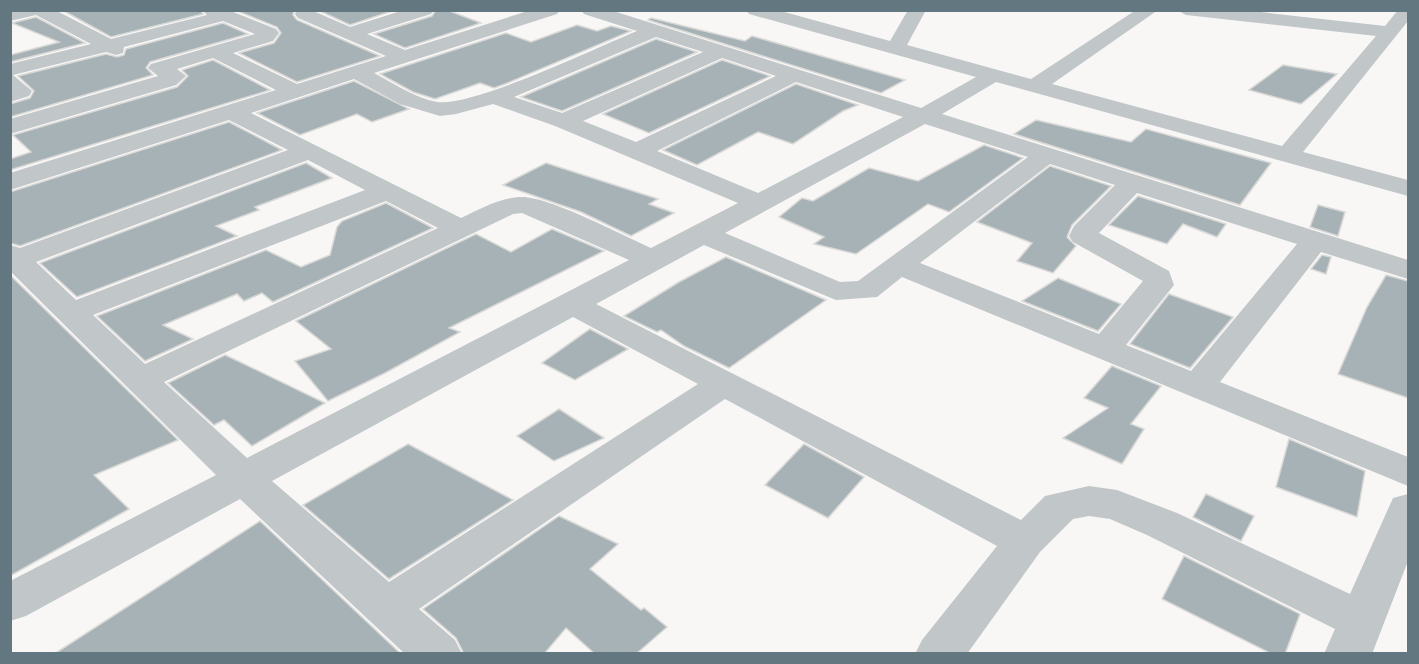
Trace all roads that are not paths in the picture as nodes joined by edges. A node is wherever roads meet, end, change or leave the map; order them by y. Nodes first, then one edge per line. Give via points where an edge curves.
1 (38, 10) edge
2 (425, 10) edge
3 (551, 10) edge
4 (590, 10) edge
5 (755, 10) edge
6 (917, 10) edge
7 (1149, 10) edge
8 (1186, 10) edge
9 (1408, 10) edge
10 (309, 12) edge
11 (217, 13) edge
12 (1255, 14) edge
13 (10, 16) edge
14 (256, 27) junction
15 (654, 31) junction
16 (81, 32) junction
17 (1390, 32) junction
18 (349, 33) junction
19 (51, 39) dead end
20 (107, 45) junction
21 (896, 48) junction
22 (216, 52) junction
23 (720, 52) junction
24 (405, 57) junction
25 (158, 68) junction
26 (10, 70) edge
27 (356, 72) junction
28 (994, 75) junction
29 (793, 76) junction
30 (10, 81) edge
31 (1035, 86) junction
32 (295, 92) junction
33 (10, 96) edge
34 (493, 97) junction
35 (232, 112) junction
36 (921, 117) junction
37 (562, 121) junction
38 (10, 127) edge
39 (638, 151) junction
40 (310, 152) junction
41 (1287, 154) junction
42 (1045, 156) junction
43 (10, 182) edge
44 (1132, 183) junction
45 (1408, 188) edge
46 (385, 192) junction
47 (760, 203) junction
48 (459, 228) junction
49 (702, 234) junction
50 (1315, 241) junction
51 (13, 256) edge
52 (652, 260) junction
53 (898, 265) junction
54 (1408, 270) edge
55 (572, 304) junction
56 (70, 313) junction
57 (1104, 349) junction
58 (141, 379) junction
59 (723, 384) junction
60 (1198, 386) junction
61 (1408, 472) edge
62 (244, 479) junction
63 (1408, 509) edge
64 (1025, 541) junction
65 (1400, 552) edge
66 (10, 603) edge
67 (388, 606) junction
68 (1355, 637) edge
69 (438, 654) edge
70 (939, 654) edge

1 - 13 street
1 - 16 street
2 - 18 street
3 - 24 street
4 - 15 street
5 - 21 street
6 - 21 street
7 - 31 street
8 - 12 street
9 - 17 street
10 - 14 street
10 - 18 street
11 - 14 street
11 - 20 street
12 - 17 street
14 - 22 street via 269,33
15 - 23 street
15 - 34 street
16 - 19 street
16 - 20 street
17 - 41 street
18 - 24 street
20 - 25 street
20 - 26 street
21 - 28 street
22 - 25 street
22 - 32 street
23 - 29 street
23 - 37 street
24 - 27 street
25 - 38 street via 175,76 121,96
27 - 32 street
27 - 34 street via 440,110
28 - 31 street
28 - 36 street
29 - 36 street
29 - 39 street
30 - 33 street via 21,91
31 - 41 street
32 - 35 street
34 - 37 street
35 - 40 street
35 - 43 street
36 - 42 street
36 - 47 street
37 - 39 street
39 - 47 street
40 - 46 street
40 - 51 street
41 - 45 street
42 - 44 street
42 - 53 street
44 - 50 street
44 - 57 street via 1083,236 1158,277 1159,285
46 - 48 street
46 - 56 street
47 - 49 street
48 - 52 street via 507,207 524,205
48 - 58 street
49 - 52 street
49 - 53 street via 836,291 866,290
50 - 54 street
50 - 60 street
51 - 56 street
52 - 55 street
53 - 57 street
55 - 59 street
55 - 62 street
56 - 58 street
57 - 60 street
58 - 62 street
59 - 64 street
59 - 67 street
60 - 61 street
62 - 66 street
62 - 67 street
63 - 65 street
64 - 68 street via 1060,507 1089,501 1117,505 1162,524
64 - 70 street
65 - 68 street
67 - 69 street

